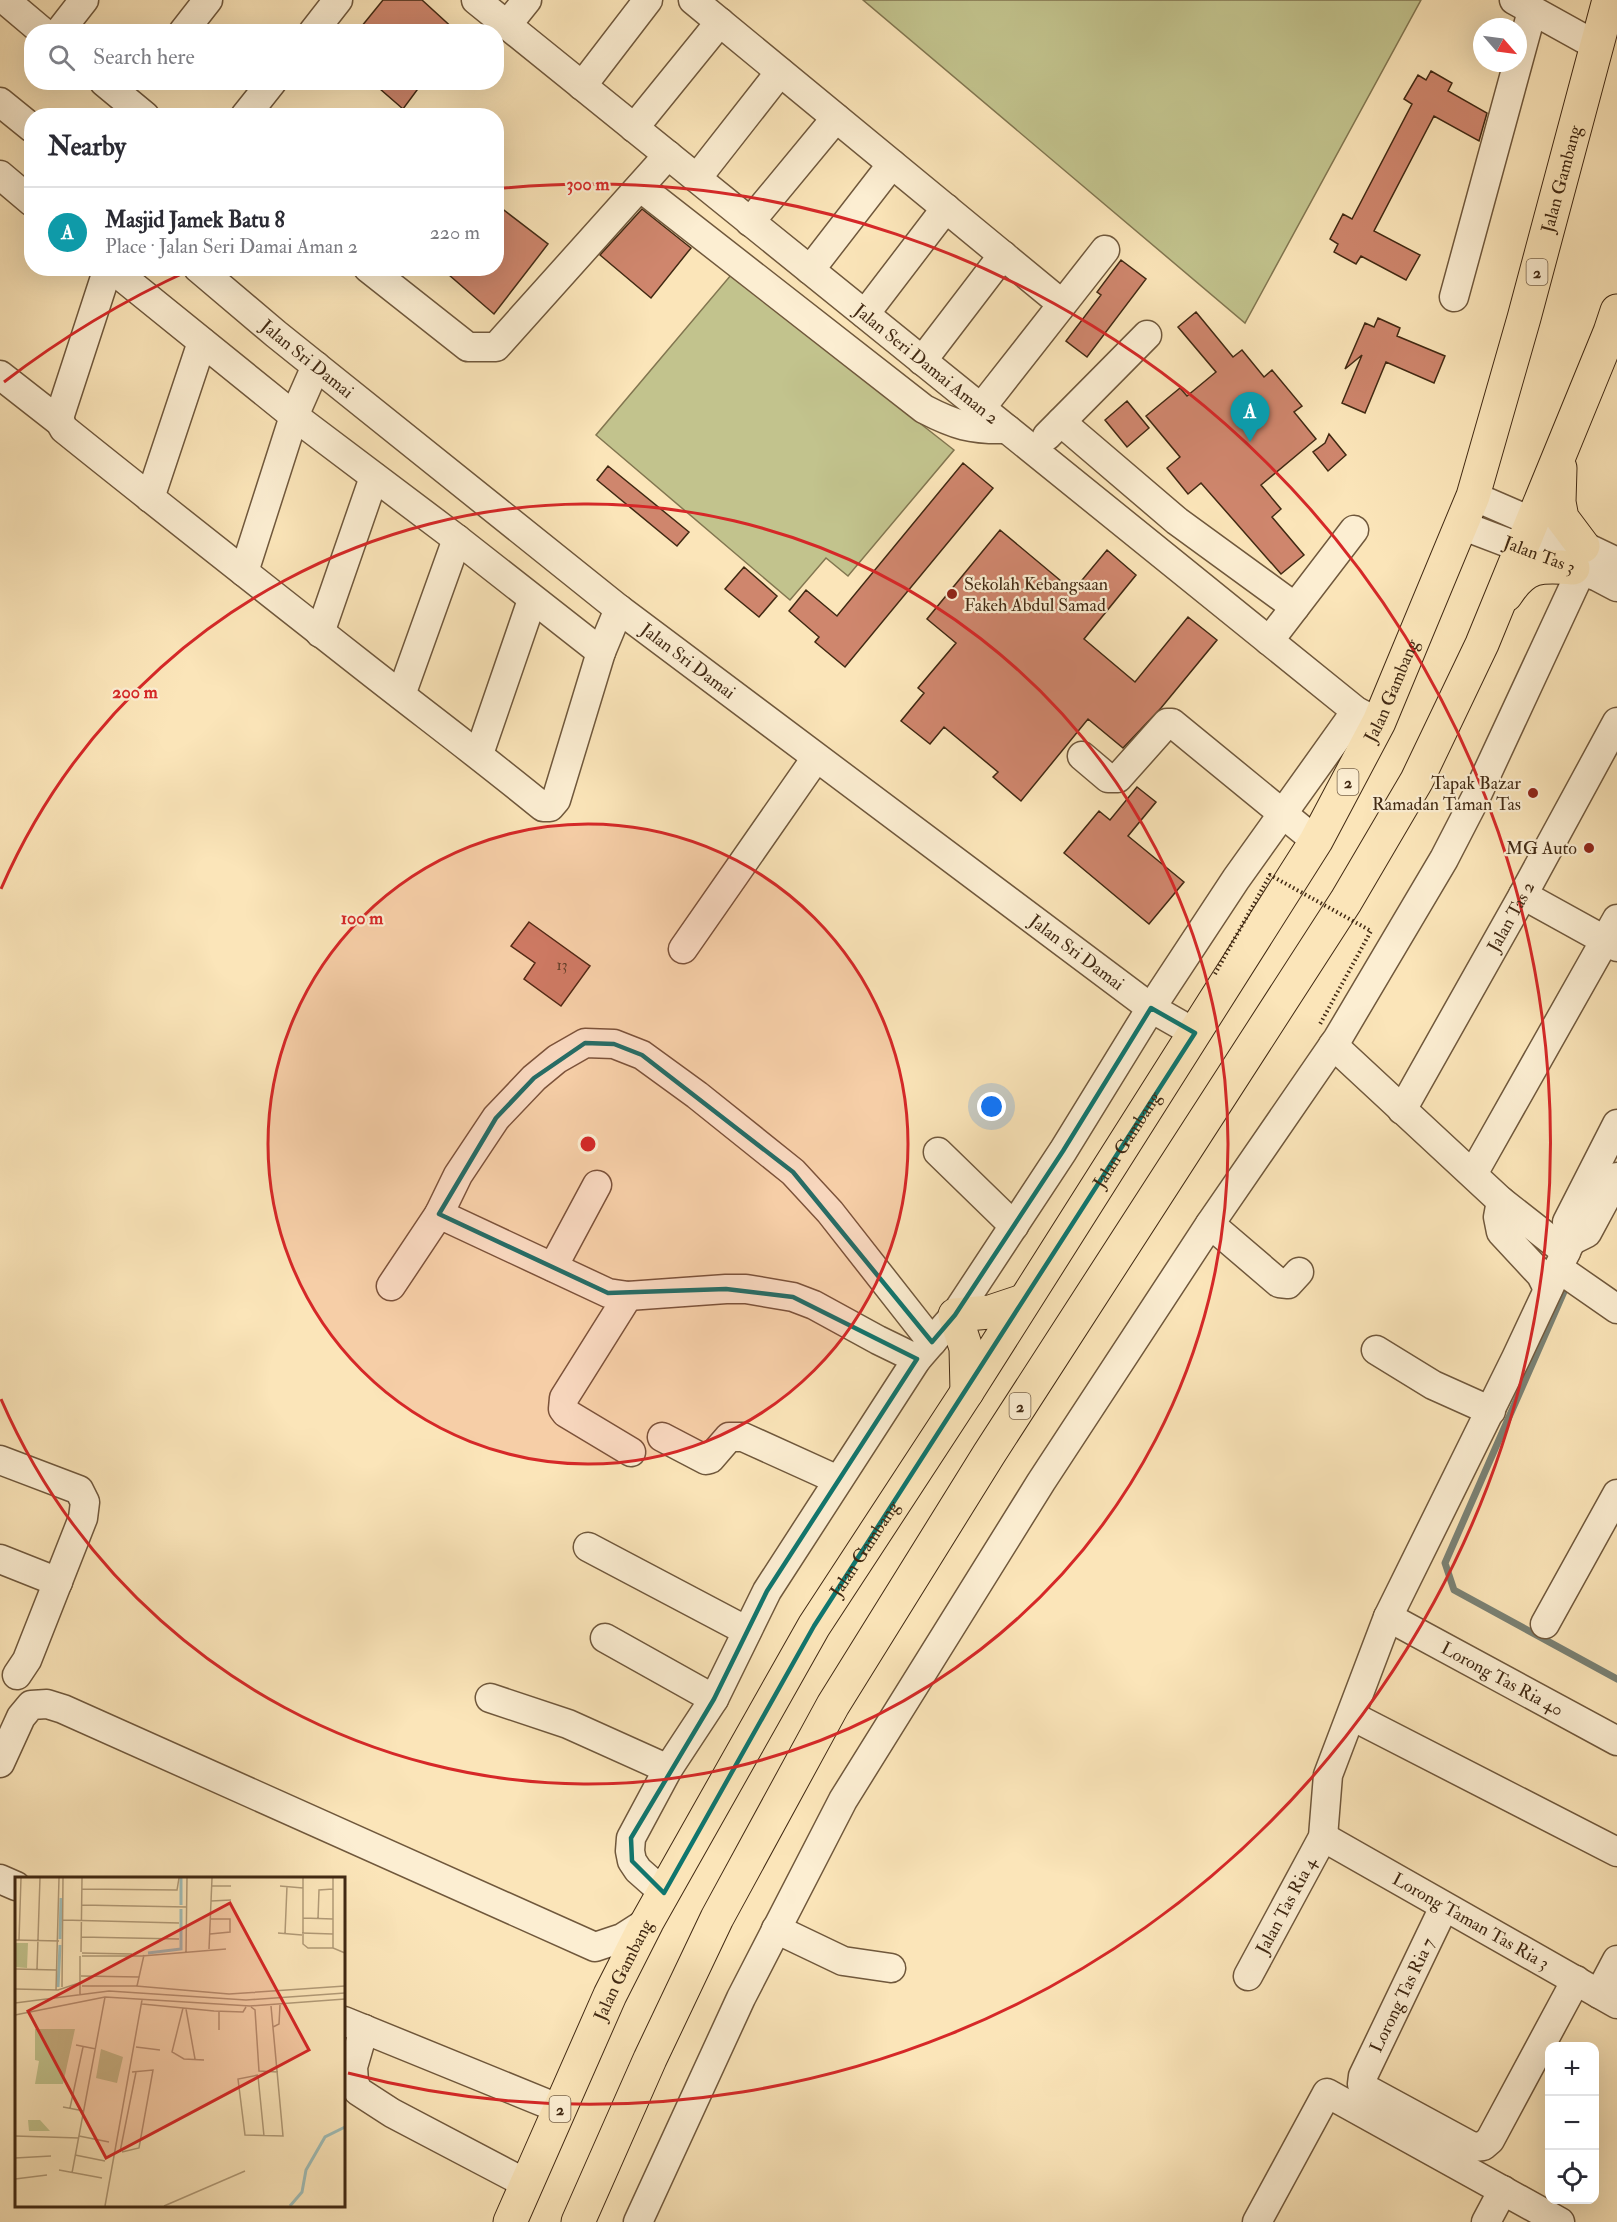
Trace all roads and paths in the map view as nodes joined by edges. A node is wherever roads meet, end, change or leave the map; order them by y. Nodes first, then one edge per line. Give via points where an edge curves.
1 (5, 0) edge
2 (84, 0) edge
3 (208, 0) edge
4 (338, 0) edge
5 (476, 0) edge
6 (527, 0) edge
7 (648, 0) edge
8 (693, 0) edge
9 (1609, 0) edge
10 (1523, 5) edge
11 (720, 22) junction
12 (34, 24) edge
13 (65, 24) edge
14 (189, 24) edge
15 (319, 24) edge
16 (507, 25) junction
17 (1597, 46) junction
18 (780, 72) junction
19 (582, 86) junction
20 (119, 90) edge
21 (266, 90) edge
22 (138, 100) edge
23 (2, 108) edge
24 (251, 108) edge
25 (836, 118) junction
26 (24, 123) edge
27 (634, 128) junction
28 (668, 155) junction
29 (892, 164) junction
30 (0, 175) edge
31 (697, 178) junction
32 (640, 187) junction
33 (24, 195) edge
34 (946, 208) junction
35 (750, 222) junction
36 (1105, 250) dead end
37 (1003, 255) junction
38 (810, 270) junction
39 (106, 276) edge
40 (119, 276) edge
41 (208, 276) edge
42 (378, 276) edge
43 (1454, 297) dead end
44 (1062, 304) junction
45 (1617, 311) edge
46 (865, 314) junction
47 (1147, 335) dead end
48 (202, 342) junction
49 (922, 361) junction
50 (316, 366) junction
51 (0, 375) edge
52 (981, 408) junction
53 (294, 416) junction
54 (60, 422) junction
55 (1061, 422) junction
56 (1007, 429) junction
57 (1034, 451) junction
58 (1562, 452) junction
59 (374, 477) junction
60 (150, 498) junction
61 (1467, 511) junction
62 (1354, 530) dead end
63 (1527, 536) junction
64 (457, 539) junction
65 (1579, 561) junction
66 (1617, 562) edge
67 (244, 572) junction
68 (1617, 587) edge
69 (532, 600) junction
70 (1295, 607) junction
71 (619, 609) junction
72 (1497, 609) junction
73 (320, 633) junction
74 (1269, 641) junction
75 (601, 652) junction
76 (400, 695) junction
77 (1368, 717) junction
78 (1617, 722) edge
79 (479, 754) junction
80 (1082, 756) dead end
81 (816, 758) junction
82 (1282, 815) junction
83 (1316, 841) junction
84 (1523, 895) junction
85 (1613, 935) edge
86 (683, 949) dead end
87 (1215, 974) dead end
88 (1150, 1008) junction
89 (1195, 1033) junction
90 (1326, 1035) junction
91 (1402, 1110) junction
92 (1617, 1124) edge
93 (938, 1152) dead end
94 (1473, 1174) junction
95 (1617, 1177) edge
96 (597, 1185) dead end
97 (1501, 1202) junction
98 (439, 1214) junction
99 (1210, 1224) junction
100 (1014, 1226) junction
101 (1561, 1263) junction
102 (553, 1267) junction
103 (1299, 1272) dead end
104 (391, 1286) dead end
105 (628, 1296) junction
106 (1023, 1301) junction
107 (1617, 1309) edge
108 (955, 1315) junction
109 (925, 1350) junction
110 (1376, 1350) dead end
111 (967, 1392) junction
112 (1491, 1411) junction
113 (662, 1437) dead end
114 (631, 1452) dead end
115 (0, 1460) edge
116 (838, 1479) junction
117 (1617, 1494) edge
118 (588, 1547) dead end
119 (0, 1559) edge
120 (58, 1582) junction
121 (1388, 1617) junction
122 (1545, 1624) dead end
123 (747, 1631) junction
124 (605, 1638) dead end
125 (9, 1676) edge
126 (490, 1698) dead end
127 (714, 1699) junction
128 (32, 1705) junction
129 (1352, 1716) junction
130 (1617, 1741) edge
131 (0, 1763) edge
132 (668, 1769) junction
133 (1323, 1837) junction
134 (1617, 1852) edge
135 (0, 1879) edge
136 (15, 1886) edge
137 (664, 1893) junction
138 (1444, 1906) junction
139 (647, 1922) junction
140 (776, 1929) junction
141 (595, 1947) junction
142 (1617, 1960) edge
143 (891, 1968) dead end
144 (1248, 1976) dead end
145 (1597, 1993) edge
146 (610, 1995) junction
147 (354, 2025) edge
148 (560, 2109) junction
149 (527, 2184) junction
150 (1503, 2190) junction
151 (510, 2222) edge
152 (578, 2222) edge
153 (638, 2222) edge
154 (1257, 2222) edge
155 (1486, 2222) edge
156 (1560, 2222) edge

1 - 12 street
2 - 13 street
3 - 14 street
4 - 15 street
5 - 16 street, Jalan Seri Damai Aman 2
6 - 16 street
7 - 19 street
8 - 11 street
9 - 17 highway, Jalan Gambang / 2
10 - 17 street
10 - 43 street
11 - 18 street
11 - 27 street
16 - 19 street, Jalan Seri Damai Aman 2
17 - 61 highway, Jalan Gambang / 2
18 - 25 street
18 - 31 street
19 - 27 street, Jalan Seri Damai Aman 2
20 - 22 street
21 - 24 street
23 - 26 street
25 - 29 street
25 - 35 street
27 - 28 street, Jalan Seri Damai Aman 2
28 - 31 street, Jalan Seri Damai Aman 2
28 - 32 street
29 - 34 street
29 - 38 street
30 - 33 street
31 - 35 street, Jalan Seri Damai Aman 2
32 - 42 street via 496,347 468,347
32 - 56 street via 924,409 979,430
34 - 37 street
34 - 46 street
35 - 38 street, Jalan Seri Damai Aman 2
36 - 44 street
37 - 44 street
37 - 49 street
38 - 46 street, Jalan Seri Damai Aman 2
39 - 54 street
40 - 48 street
41 - 50 street, Jalan Sri Damai
44 - 52 street
45 - 58 highway, 2
46 - 49 street, Jalan Seri Damai Aman 2
47 - 55 street
48 - 53 street
48 - 60 street
49 - 52 street, Jalan Seri Damai Aman 2
50 - 53 street
50 - 71 street, Jalan Sri Damai
51 - 54 street
52 - 56 street, Jalan Seri Damai Aman 2
53 - 59 street
53 - 67 street
54 - 60 street
55 - 57 street
55 - 70 street via 1177,521
56 - 57 street, Jalan Seri Damai Aman 2
57 - 74 street, Jalan Seri Damai Aman 2
58 - 63 highway, 2
58 - 65 highway via 1559,502
59 - 64 street
59 - 73 street
60 - 67 street
61 - 63 street, Jalan Tas 3
61 - 77 highway, Jalan Gambang / 2
62 - 70 street
63 - 65 street, Jalan Tas 3
63 - 72 highway, 2
64 - 69 street
64 - 76 street
65 - 66 street, Jalan Tas 3
65 - 68 street, Jalan Tas 3
65 - 72 highway via 1528,570
65 - 90 street via 1476,797 1444,859
67 - 73 street
69 - 75 street
69 - 79 street
70 - 74 street
71 - 75 street
71 - 81 street, Jalan Sri Damai
72 - 152 highway, 2 via 1416,780 1346,901 989,1454 833,1705 717,1918
73 - 76 street
74 - 77 street, Jalan Seri Damai Aman 2
75 - 79 street via 556,800 550,807 543,807
76 - 79 street
77 - 82 street
77 - 83 highway, Jalan Gambang / 2
78 - 84 street, Jalan Tas 2
80 - 82 street via 1108,777 1118,778 1167,723 1172,723
81 - 86 street
81 - 88 street, Jalan Sri Damai
82 - 83 street
82 - 88 street
83 - 89 highway, Jalan Gambang / 2
84 - 85 street
84 - 91 street, Jalan Tas 2
85 - 94 street
87 - 90 path, bridge via 1270,875 1371,931
88 - 89 street, Jalan Sri Damai
88 - 100 street
89 - 106 highway, Jalan Gambang / 2
90 - 91 street
90 - 99 street
91 - 94 street
92 - 101 street via 1567,1222
93 - 100 street
94 - 97 street
95 - 101 street via 1587,1233
96 - 102 street
97 - 101 street
97 - 101 street via 1501,1232 1541,1275
98 - 102 street
98 - 104 street
98 - 109 street via 477,1145 496,1118 534,1078 585,1043 614,1044 642,1055 793,1172 830,1212
99 - 103 street via 1279,1283 1288,1284
99 - 140 street via 1041,1482 843,1800
100 - 108 street
101 - 107 street
101 - 112 street
102 - 105 street via 608,1293
105 - 109 street via 746,1289 793,1297 878,1340
105 - 114 street via 564,1398 563,1409
106 - 108 highway via 990,1312
106 - 111 highway, Jalan Gambang / 2
108 - 109 street
108 - 111 highway via 966,1348
109 - 116 street
110 - 112 street via 1433,1385
111 - 137 highway, Jalan Gambang / 2 via 814,1626
112 - 121 street
113 - 116 street via 706,1460 729,1437 744,1437
115 - 120 street via 79,1490 84,1496 83,1518
116 - 123 street
117 - 122 street
118 - 123 street
119 - 120 street
120 - 125 street via 27,1660
121 - 129 street
121 - 130 street, Lorong Tas Ria 40
123 - 127 street
124 - 127 street
125 - 128 street
126 - 132 street via 568,1724
127 - 132 street
128 - 131 street via 21,1717
128 - 141 street via 63,1709
129 - 133 street via 1328,1775
129 - 134 street
132 - 137 street via 632,1838 630,1851 638,1870
133 - 138 street, Lorong Taman Tas Ria 3
133 - 144 street, Jalan Tas Ria 4
135 - 136 street
137 - 139 highway, Jalan Gambang / 2
138 - 145 street, Lorong Taman Tas Ria 3
138 - 145 street, Lorong Tas Ria 7 via 1363,2076 1362,2084 1368,2090 1473,2147 1482,2146
139 - 141 street via 622,1938
139 - 146 highway, Jalan Gambang / 2
140 - 143 street via 843,1961
140 - 153 street
141 - 146 street via 606,1971
142 - 145 street
146 - 148 highway, Jalan Gambang / 2
147 - 148 street
147 - 149 street via 353,2067 358,2091
148 - 149 highway, Jalan Gambang / 2
149 - 151 highway, Jalan Gambang / 2
150 - 154 street via 1327,2093
150 - 155 street
150 - 156 street

